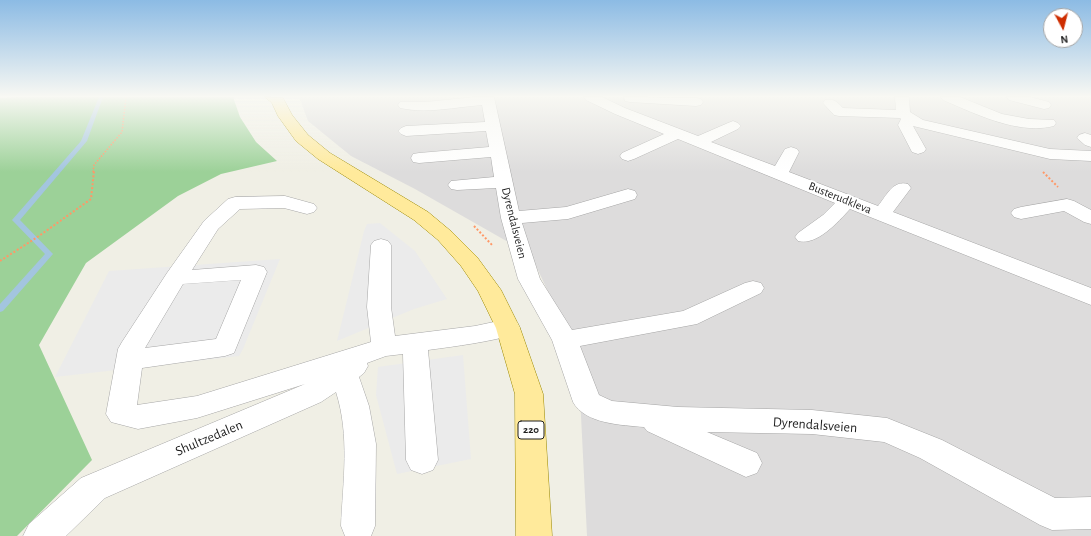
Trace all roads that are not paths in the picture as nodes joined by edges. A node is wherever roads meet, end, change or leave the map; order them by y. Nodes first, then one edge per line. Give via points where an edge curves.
1 (290, 122) edge
2 (493, 122) edge
3 (658, 122) edge
4 (905, 122) edge
5 (916, 122) edge
6 (1023, 122) edge
7 (1049, 123) dead end
8 (733, 126) dead end
9 (406, 131) dead end
10 (677, 134) junction
11 (496, 139) junction
12 (698, 142) junction
13 (918, 149) dead end
14 (791, 152) dead end
15 (628, 156) dead end
16 (1091, 156) edge
17 (419, 158) dead end
18 (779, 174) junction
19 (504, 182) junction
20 (457, 186) dead end
21 (902, 188) dead end
22 (628, 195) dead end
23 (847, 201) junction
24 (1078, 205) edge
25 (307, 208) dead end
26 (1021, 213) dead end
27 (881, 215) junction
28 (511, 218) junction
29 (1091, 218) edge
30 (805, 237) dead end
31 (382, 245) dead end
32 (175, 278) junction
33 (753, 288) dead end
34 (1091, 297) edge
35 (508, 328) junction
36 (565, 340) junction
37 (415, 343) junction
38 (384, 347) junction
39 (129, 360) junction
40 (344, 373) junction
41 (641, 415) junction
42 (422, 460) dead end
43 (746, 463) dead end
44 (1091, 512) edge
45 (358, 526) dead end
46 (41, 536) edge
47 (534, 536) edge

1 - 35 main road, 220 via 302,138 331,161 421,216 445,236 469,262 489,290
2 - 11 street, Dyrendalsveien
3 - 10 street, Busterudkleva
4 - 13 street
5 - 16 street via 972,133 1050,154
6 - 7 street
8 - 12 street
9 - 11 street via 449,125
10 - 12 street, Busterudkleva
10 - 15 street
11 - 17 street
11 - 19 street, Dyrendalsveien
12 - 18 street, Busterudkleva
14 - 18 street
18 - 23 street, Busterudkleva
19 - 20 street
19 - 28 street, Dyrendalsveien
21 - 27 street
22 - 28 street via 568,213
23 - 27 street, Busterudkleva
23 - 30 street via 830,219
24 - 26 street
24 - 29 street
25 - 32 street via 285,202 235,203 211,225
27 - 34 street, Busterudkleva
28 - 36 street, Dyrendalsveien via 529,279
31 - 38 street via 379,307
32 - 39 street via 131,349
32 - 39 street via 256,272 225,347
33 - 36 street via 688,318
35 - 37 street via 475,336
35 - 47 main road, 220 via 529,394
36 - 41 street, Dyrendalsveien via 587,402 608,412
37 - 38 street
37 - 42 street
38 - 39 street via 197,406 138,417 121,414
38 - 40 street, Shultzedalen
40 - 45 street via 355,406 361,444
40 - 46 street, Shultzedalen via 311,394 93,488
41 - 43 street
41 - 44 street, Dyrendalsveien via 678,419 812,422 886,430 930,449 1052,514

